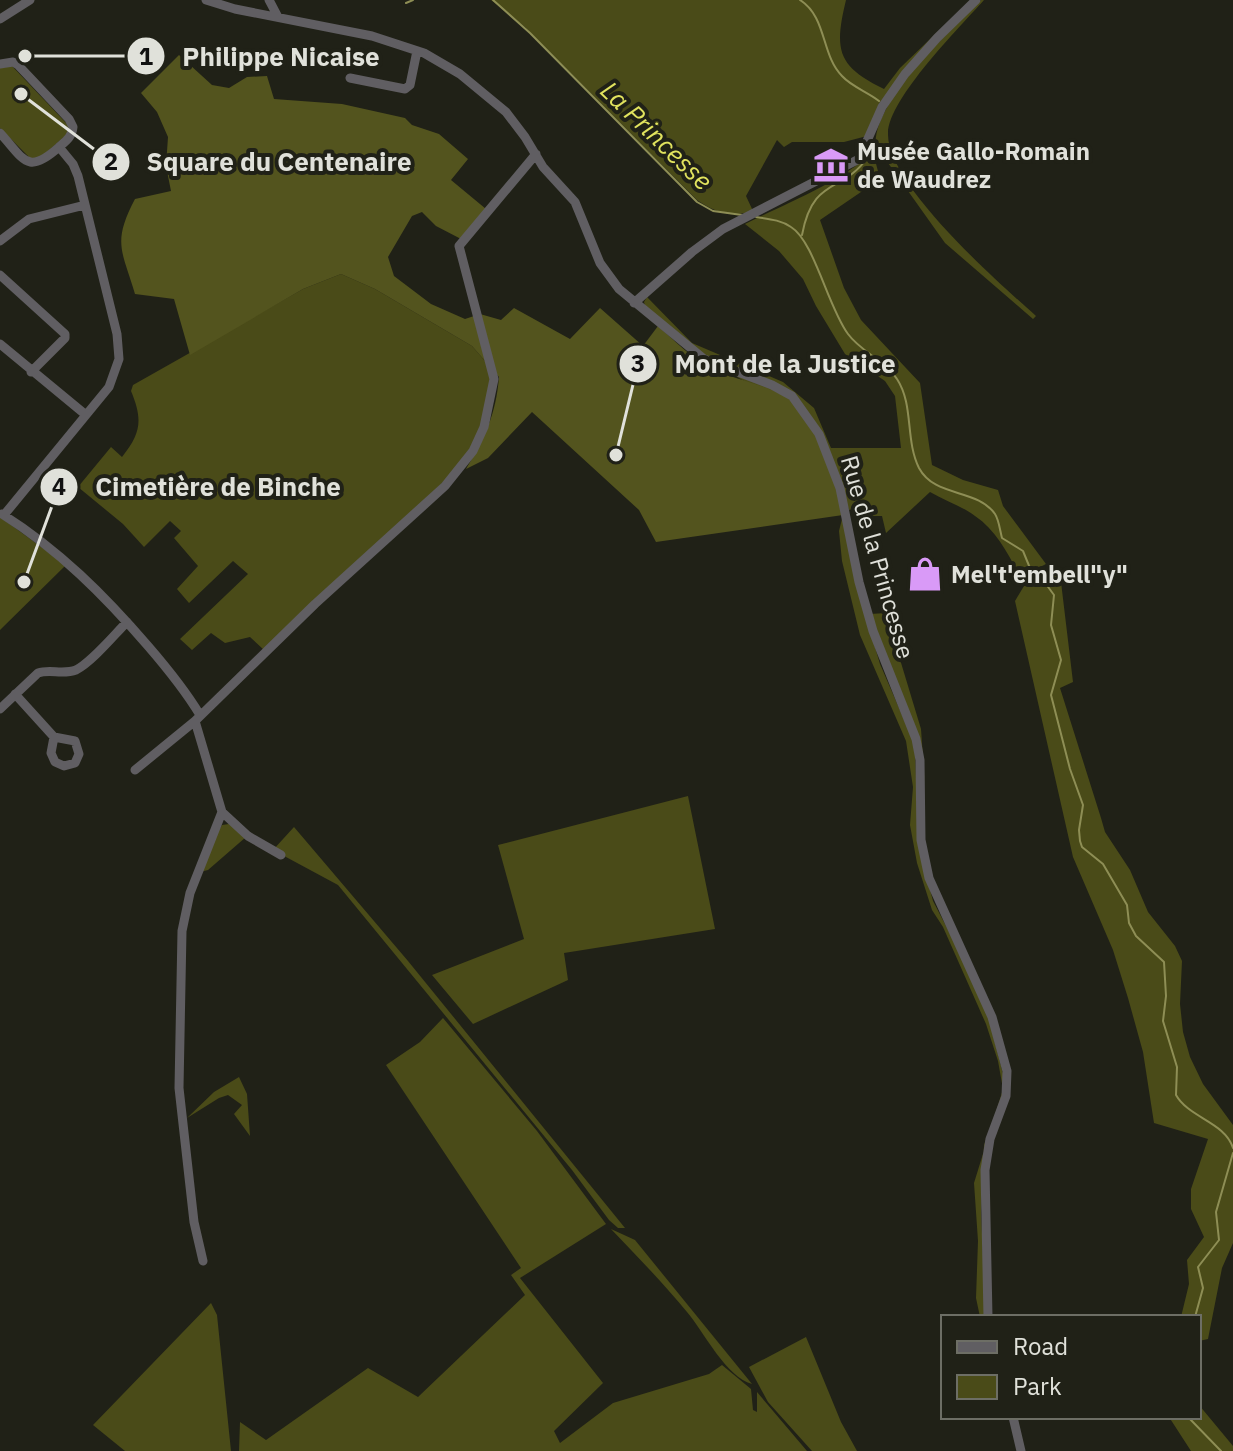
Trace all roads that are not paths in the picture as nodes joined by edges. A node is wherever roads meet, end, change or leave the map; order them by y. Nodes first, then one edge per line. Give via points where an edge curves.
1 (30, 0) edge
2 (206, 0) edge
3 (269, 0) edge
4 (976, 0) edge
5 (278, 17) junction
6 (0, 19) edge
7 (417, 51) junction
8 (0, 64) edge
9 (350, 78) dead end
10 (0, 133) edge
11 (59, 147) junction
12 (536, 154) junction
13 (85, 205) junction
14 (0, 241) edge
15 (0, 275) edge
16 (634, 303) junction
17 (0, 344) edge
18 (31, 372) junction
19 (86, 415) junction
20 (2, 514) edge
21 (127, 622) junction
22 (15, 694) junction
23 (0, 709) edge
24 (198, 718) junction
25 (54, 737) dead end
26 (135, 770) dead end
27 (222, 812) junction
28 (281, 855) dead end
29 (203, 1261) dead end
30 (988, 1315) edge
31 (1013, 1419) edge
32 (1021, 1451) edge

1 - 6 street
2 - 5 street, Rue de la Princesse
3 - 5 street
4 - 16 street via 905,74 882,107 859,159 723,229
5 - 7 street, Rue de la Princesse
7 - 9 street via 405,89
7 - 12 street, Rue de la Princesse via 481,90 515,122
8 - 11 street via 18,65 69,119 72,133
10 - 11 street via 25,161 43,161
11 - 13 street via 73,164
12 - 16 street, Rue de la Princesse via 580,210 606,274
12 - 24 street via 459,246 494,379 473,451 445,486
13 - 14 street via 29,219
13 - 19 street via 119,347 112,380
15 - 18 street via 65,334
16 - 30 street, Rue de la Princesse via 704,359 792,396 819,434 840,488 873,631 916,739 921,840 929,878 992,1017 1008,1079 985,1170
17 - 18 street
18 - 19 street
19 - 20 street
20 - 21 street via 76,568
21 - 22 street via 77,669 38,673
21 - 24 street via 171,673
22 - 23 street
22 - 25 street
24 - 26 street
24 - 27 street
27 - 28 street via 248,836
27 - 29 street via 185,906 181,943 179,1088
31 - 32 street

